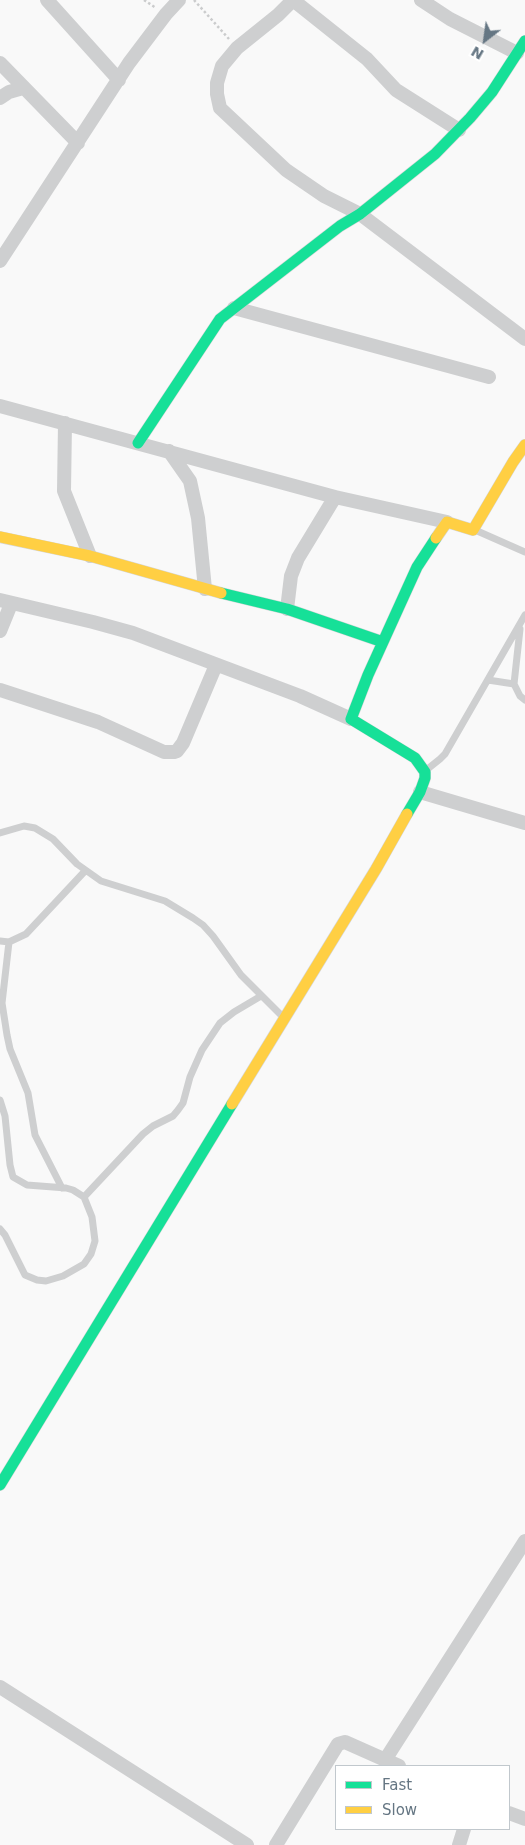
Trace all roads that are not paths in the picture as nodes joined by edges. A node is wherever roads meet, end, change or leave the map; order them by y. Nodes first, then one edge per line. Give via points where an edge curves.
1 (47, 0) edge
2 (179, 0) edge
3 (293, 0) edge
4 (421, 0) edge
5 (521, 47) edge
6 (0, 63) edge
7 (119, 80) junction
8 (23, 88) junction
9 (0, 98) edge
10 (459, 130) junction
11 (78, 143) junction
12 (360, 214) junction
13 (0, 261) edge
14 (234, 308) junction
15 (525, 339) edge
16 (489, 377) dead end
17 (0, 406) edge
18 (65, 423) junction
19 (138, 442) junction
20 (525, 445) edge
21 (169, 451) junction
22 (335, 497) junction
23 (447, 522) junction
24 (473, 530) junction
25 (0, 537) edge
26 (525, 552) edge
27 (90, 556) junction
28 (205, 590) junction
29 (6, 602) edge
30 (287, 609) junction
31 (525, 615) edge
32 (520, 625) junction
33 (0, 631) edge
34 (383, 642) junction
35 (216, 665) junction
36 (488, 680) junction
37 (514, 684) junction
38 (0, 690) edge
39 (525, 700) edge
40 (351, 719) junction
41 (425, 772) junction
42 (420, 792) junction
43 (525, 822) edge
44 (0, 834) edge
45 (85, 872) junction
46 (0, 941) edge
47 (9, 942) junction
48 (261, 996) junction
49 (285, 1019) junction
50 (0, 1100) edge
51 (62, 1188) junction
52 (84, 1197) junction
53 (0, 1229) edge
54 (0, 1485) edge
55 (525, 1541) edge
56 (0, 1687) edge
57 (385, 1760) junction
58 (397, 1765) edge
59 (510, 1813) edge
60 (525, 1819) edge
61 (464, 1830) edge
62 (247, 1845) edge
63 (276, 1845) edge
64 (459, 1845) edge

1 - 7 street
2 - 7 street via 142,45
3 - 10 street via 368,59 396,90
3 - 12 street via 237,48 222,66 217,94 220,108 286,170 324,196
4 - 5 street via 450,19
5 - 10 street via 492,92
6 - 8 street
7 - 11 street
8 - 9 street
8 - 11 street
10 - 12 street via 435,154
11 - 13 street
12 - 14 street
12 - 15 street
14 - 16 street
14 - 19 street via 214,327
17 - 18 street
18 - 19 street
18 - 27 street via 64,491
19 - 21 street
20 - 24 street
21 - 22 street
21 - 28 street via 190,481 198,518
22 - 23 street
22 - 30 street via 298,558 291,576
23 - 24 street
23 - 34 street via 417,567
24 - 26 lane
25 - 27 street
27 - 28 street
28 - 30 street
29 - 33 street
29 - 35 street via 133,633
30 - 34 street
31 - 32 lane
32 - 36 lane
32 - 37 lane
34 - 40 street
35 - 38 street via 183,743 174,752 164,752 98,722
35 - 40 street
36 - 37 lane
36 - 41 lane via 445,754
37 - 39 lane
40 - 41 street via 415,758
41 - 42 street
42 - 43 street
42 - 49 street
44 - 45 lane via 17,827 35,828 53,839
45 - 47 lane via 34,928
45 - 48 lane via 101,881 165,901 203,925
46 - 47 lane
47 - 51 lane via 2,1003 7,1036 28,1093 36,1135
48 - 49 lane
48 - 52 lane via 220,1023 202,1050 183,1103 173,1116 143,1134
49 - 54 street
50 - 51 lane via 13,1177 27,1185
51 - 52 lane
52 - 53 lane via 92,1218 95,1241 84,1264 63,1276 46,1281 28,1277
55 - 57 street
56 - 62 street
57 - 58 street
57 - 63 street via 345,1742 338,1744
59 - 60 street
61 - 64 street

